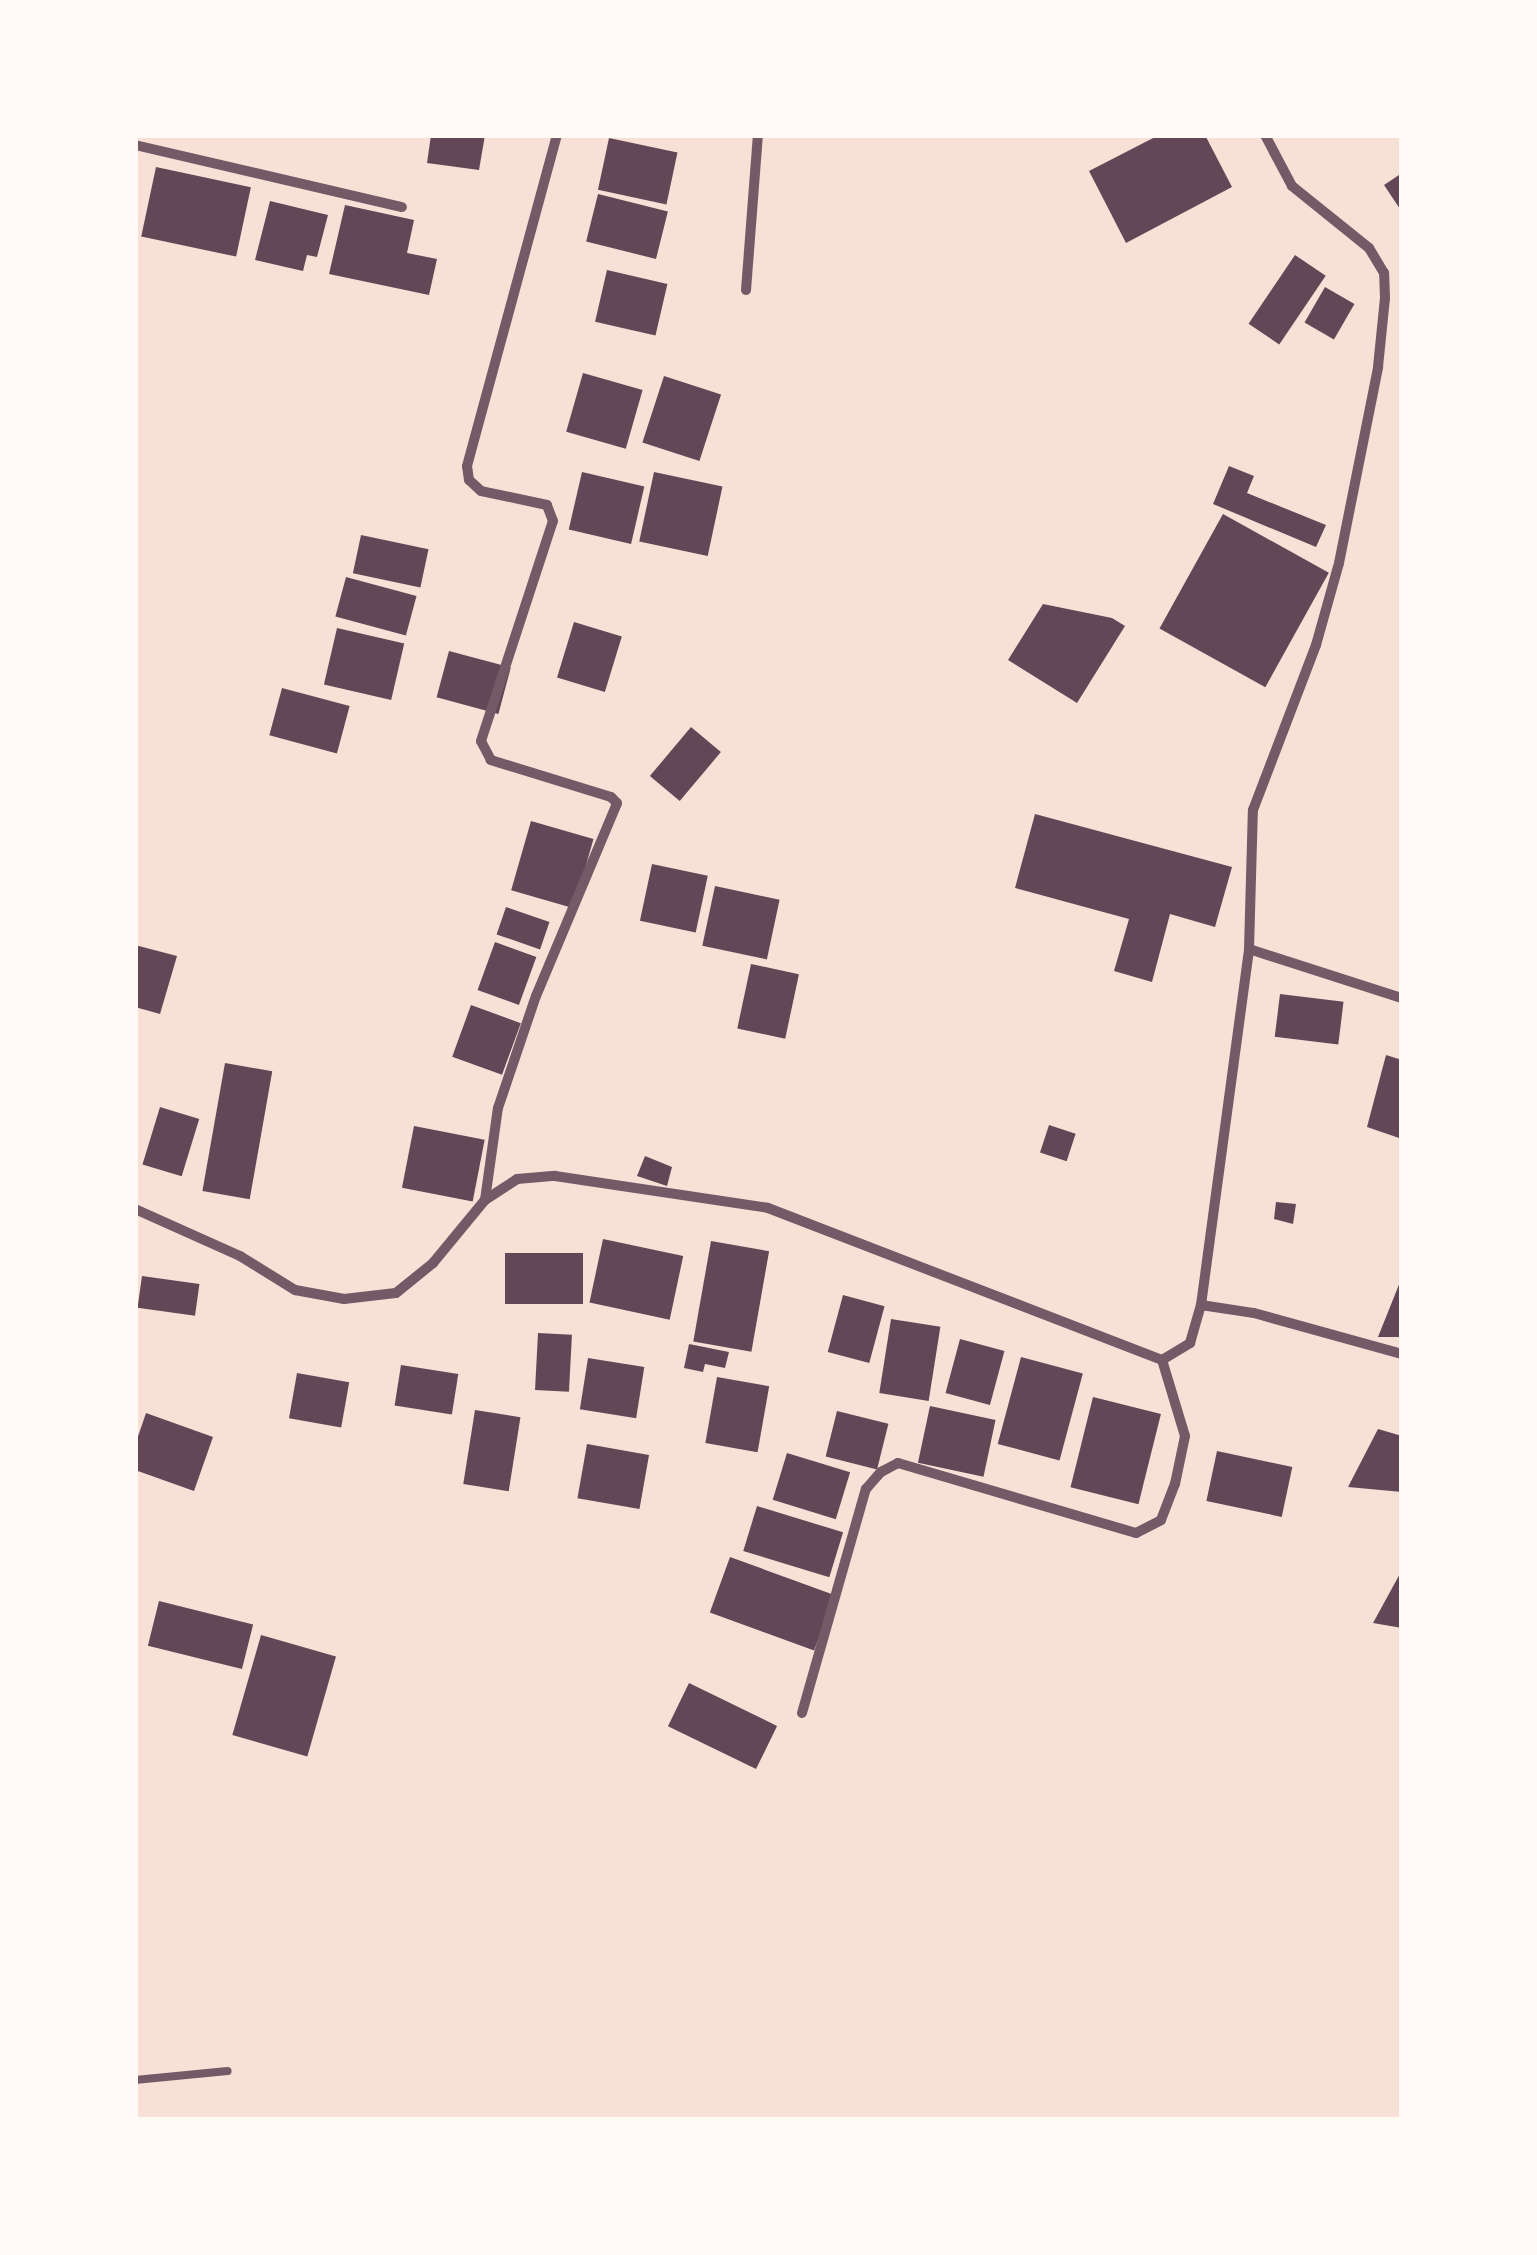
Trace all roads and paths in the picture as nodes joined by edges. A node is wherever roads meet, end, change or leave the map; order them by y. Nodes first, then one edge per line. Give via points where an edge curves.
1 (558, 135) edge
2 (758, 135) edge
3 (1265, 135) edge
4 (135, 145) edge
5 (402, 208) dead end
6 (746, 290) dead end
7 (1249, 949) junction
8 (1402, 998) edge
9 (485, 1200) junction
10 (135, 1209) edge
11 (1202, 1305) junction
12 (1402, 1354) edge
13 (1162, 1360) junction
14 (802, 1713) dead end
15 (228, 2071) dead end
16 (135, 2080) edge

1 - 9 street via 467,466 469,480 481,491 546,505 553,521 481,741 491,760 616,803 498,1108
2 - 6 street
3 - 7 street via 1292,186 1369,248 1384,274 1385,298 1339,563 1316,645 1253,810
4 - 5 street
7 - 8 street
7 - 11 street
9 - 10 street via 434,1264 396,1293 344,1299 295,1290 240,1256
9 - 13 street via 517,1179 555,1176 768,1208
11 - 12 street
11 - 13 street via 1190,1343
13 - 14 street via 1184,1436 1161,1520 1136,1533 898,1463 881,1472 866,1489
15 - 16 lane

